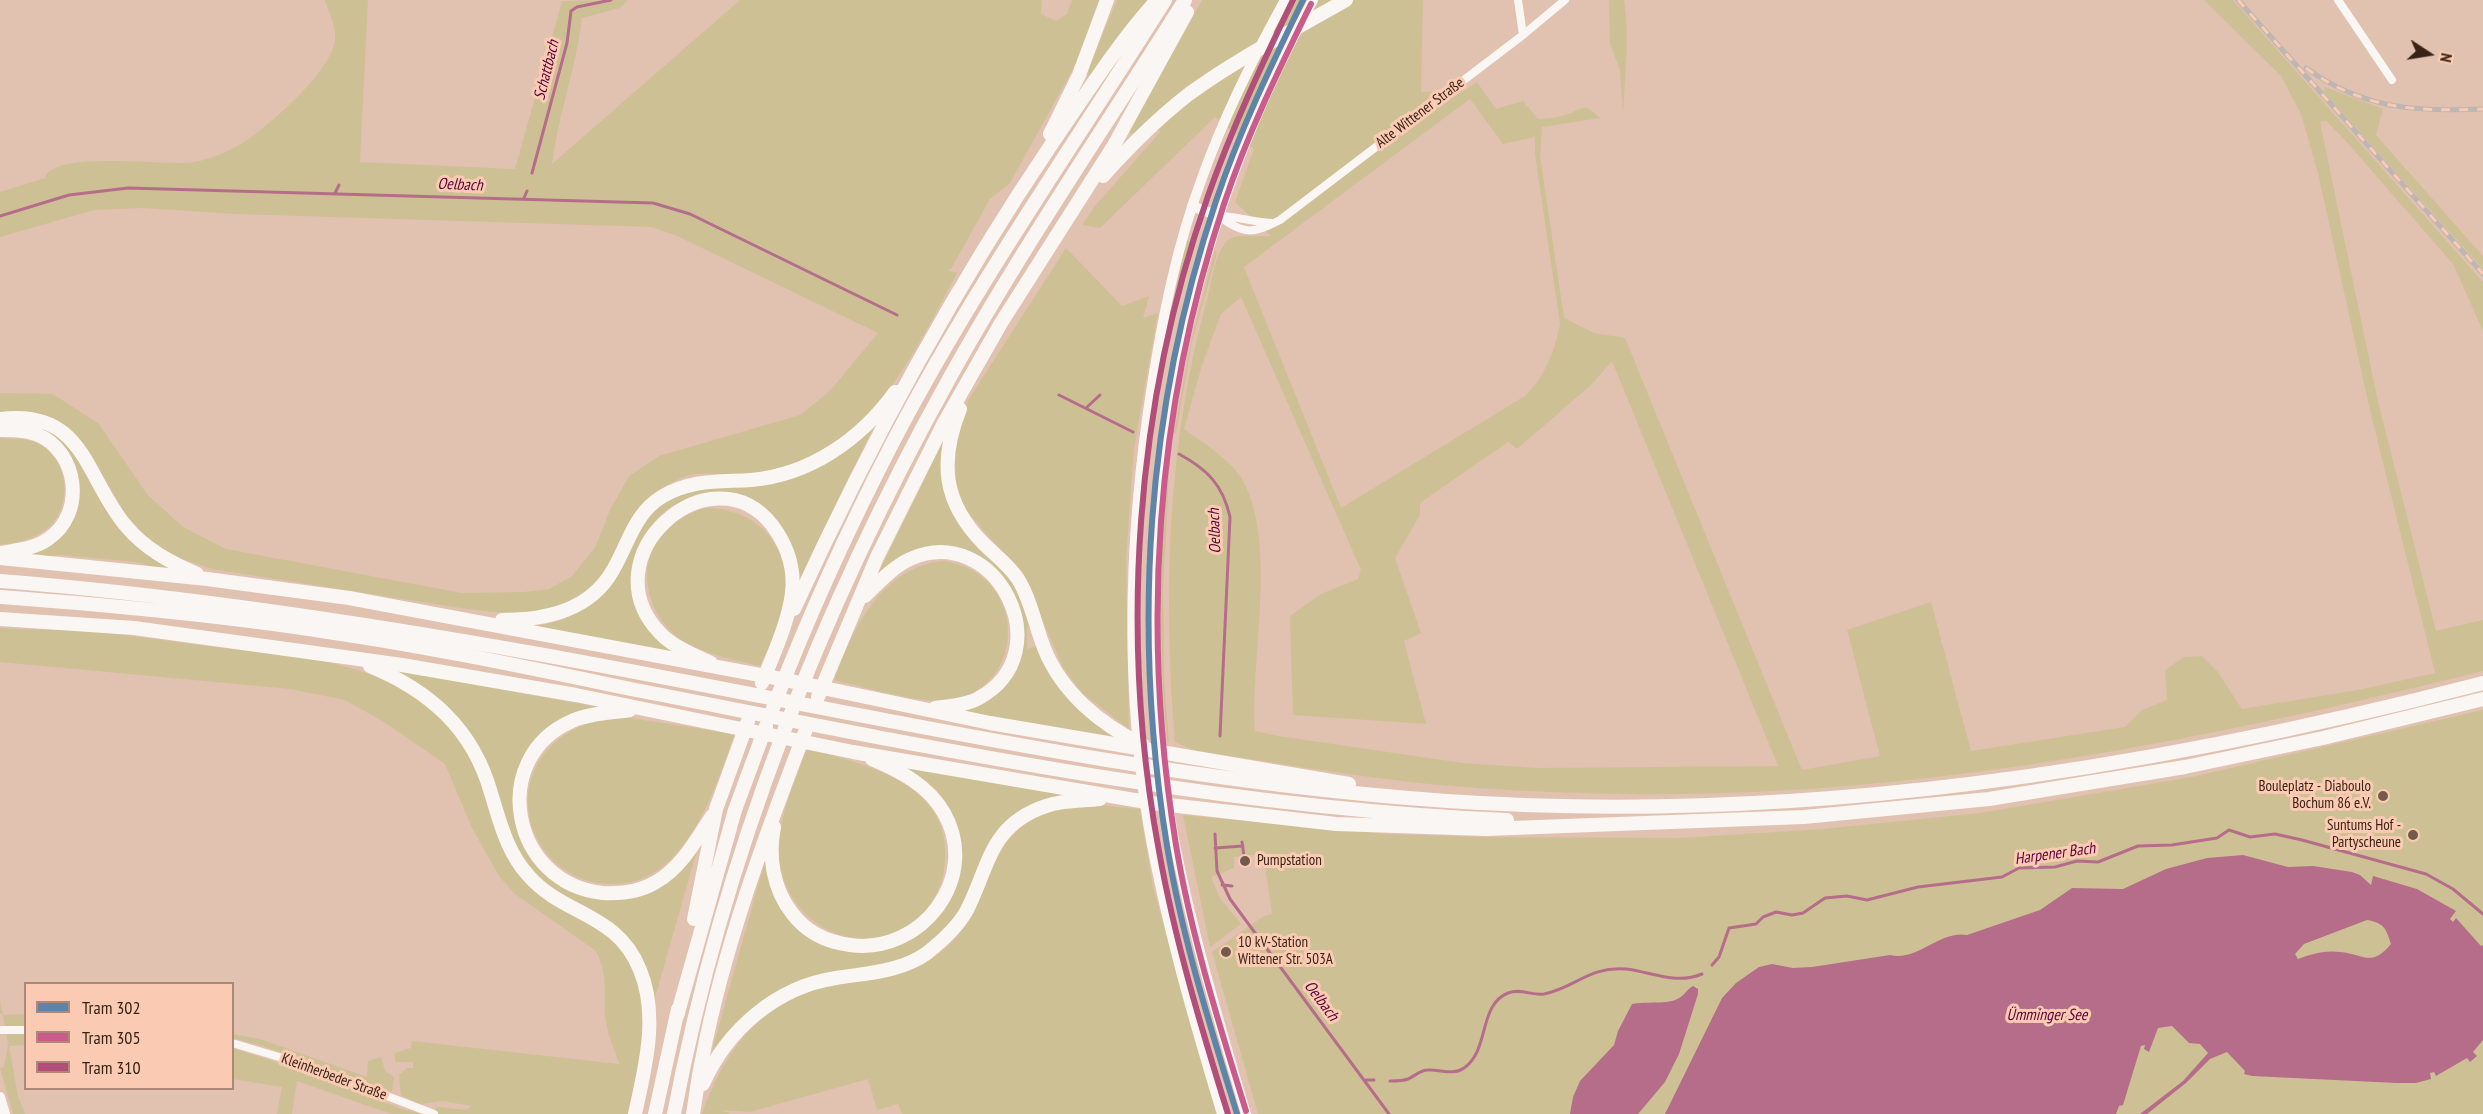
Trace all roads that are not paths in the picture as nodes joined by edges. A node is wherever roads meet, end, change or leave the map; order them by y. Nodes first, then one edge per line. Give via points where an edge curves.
1 (1107, 0) edge
2 (1157, 0) edge
3 (1166, 0) edge
4 (1185, 0) edge
5 (1193, 0) edge
6 (1285, 0) edge
7 (1313, 0) edge
8 (1346, 0) edge
9 (1518, 0) edge
10 (1565, 0) edge
11 (2338, 0) edge
12 (1523, 35) junction
13 (2392, 81) dead end
14 (1030, 177) junction
15 (1192, 206) junction
16 (1076, 207) junction
17 (1219, 216) junction
18 (1274, 223) junction
19 (924, 351) junction
20 (976, 365) junction
21 (0, 419) edge
22 (0, 430) edge
23 (0, 555) edge
24 (207, 579) junction
25 (0, 581) edge
26 (0, 597) edge
27 (859, 602) junction
28 (0, 619) edge
29 (474, 620) junction
30 (352, 658) junction
31 (772, 658) junction
32 (729, 671) junction
33 (2483, 683) edge
34 (2483, 699) edge
35 (639, 709) junction
36 (925, 710) junction
37 (853, 752) junction
38 (1158, 752) junction
39 (781, 797) junction
40 (1119, 798) junction
41 (1452, 802) junction
42 (716, 809) junction
43 (1608, 823) junction
44 (677, 1016) junction
45 (0, 1030) edge
46 (24, 1030) edge
47 (234, 1044) edge
48 (0, 1097) edge
49 (696, 1100) junction
50 (4, 1114) edge
51 (434, 1114) edge
52 (635, 1114) edge
53 (655, 1114) edge
54 (674, 1114) edge
55 (693, 1114) edge
56 (1222, 1114) edge
57 (1246, 1114) edge

1 - 14 highway via 1078,75
2 - 14 highway
3 - 44 highway via 971,305 852,524 791,661 755,755 709,896
4 - 54 highway via 986,314 873,525 811,665 742,851
5 - 16 highway
6 - 15 main road via 1239,85
7 - 17 main road via 1262,105
8 - 16 highway via 1208,82 1169,111
9 - 12 street
10 - 12 street, Alte Wittener Straße
11 - 13 street
12 - 18 street, Alte Wittener Straße
14 - 19 highway
15 - 17 main road
15 - 56 main road via 1163,319 1142,452 1132,557 1132,653 1137,730 1156,864
16 - 20 highway
17 - 18 street
17 - 18 street, Alte Wittener Straße via 1236,228 1253,231
17 - 57 main road via 1184,347 1167,441 1156,543 1155,667 1180,870
19 - 29 highway via 891,398 836,451 785,474 753,480 706,480 682,486 661,496 642,513 599,590 568,611 544,618
19 - 31 highway via 843,506
20 - 27 highway via 877,557
20 - 38 highway via 949,443 952,500 970,529 1017,578 1046,651 1082,704 1126,737
21 - 24 highway via 39,421 72,440 87,458 126,526 150,549
22 - 23 highway via 25,431 47,440 63,455 73,484 62,526 49,538 26,549
23 - 24 highway
24 - 29 highway
25 - 41 highway via 128,591 332,618 1129,765
26 - 43 highway via 100,604 328,632 819,726 1199,791 1385,813
27 - 36 highway via 911,558 940,553 954,554 986,569 1008,593 1018,631 1008,669 978,699
27 - 39 highway
28 - 30 highway via 134,628
29 - 32 highway
30 - 35 highway
30 - 52 highway via 415,688 453,720 480,761 507,842 528,876 553,897 610,929 633,956 645,987 649,1019
31 - 32 highway via 792,592 783,539 749,507 717,500 697,503 667,517 650,537 639,565 640,594 661,633 678,646
31 - 42 highway
32 - 36 highway
33 - 41 highway via 2180,751 1983,784 1757,804 1652,807
34 - 43 highway via 2185,767 1989,799 1804,817
35 - 37 highway
35 - 42 highway via 573,721 538,747 523,777 520,805 528,840 539,859 551,873 578,888 612,893 644,888 662,879 678,864
36 - 38 highway
37 - 39 highway via 901,772 920,785 949,824 954,864 948,890 933,916 912,932 878,946 854,946 831,942 796,918 779,893 772,858
37 - 40 highway
38 - 41 highway
39 - 49 highway via 744,902 702,1058
40 - 43 highway via 1336,824 1486,829
40 - 49 highway via 1047,806 1011,825 985,862 966,911 938,944 906,964 826,980 778,998 729,1039
42 - 44 highway
44 - 53 highway
45 - 46 street
47 - 51 street, Kleinherbeder Straße via 306,1065
48 - 50 main road
49 - 55 highway

